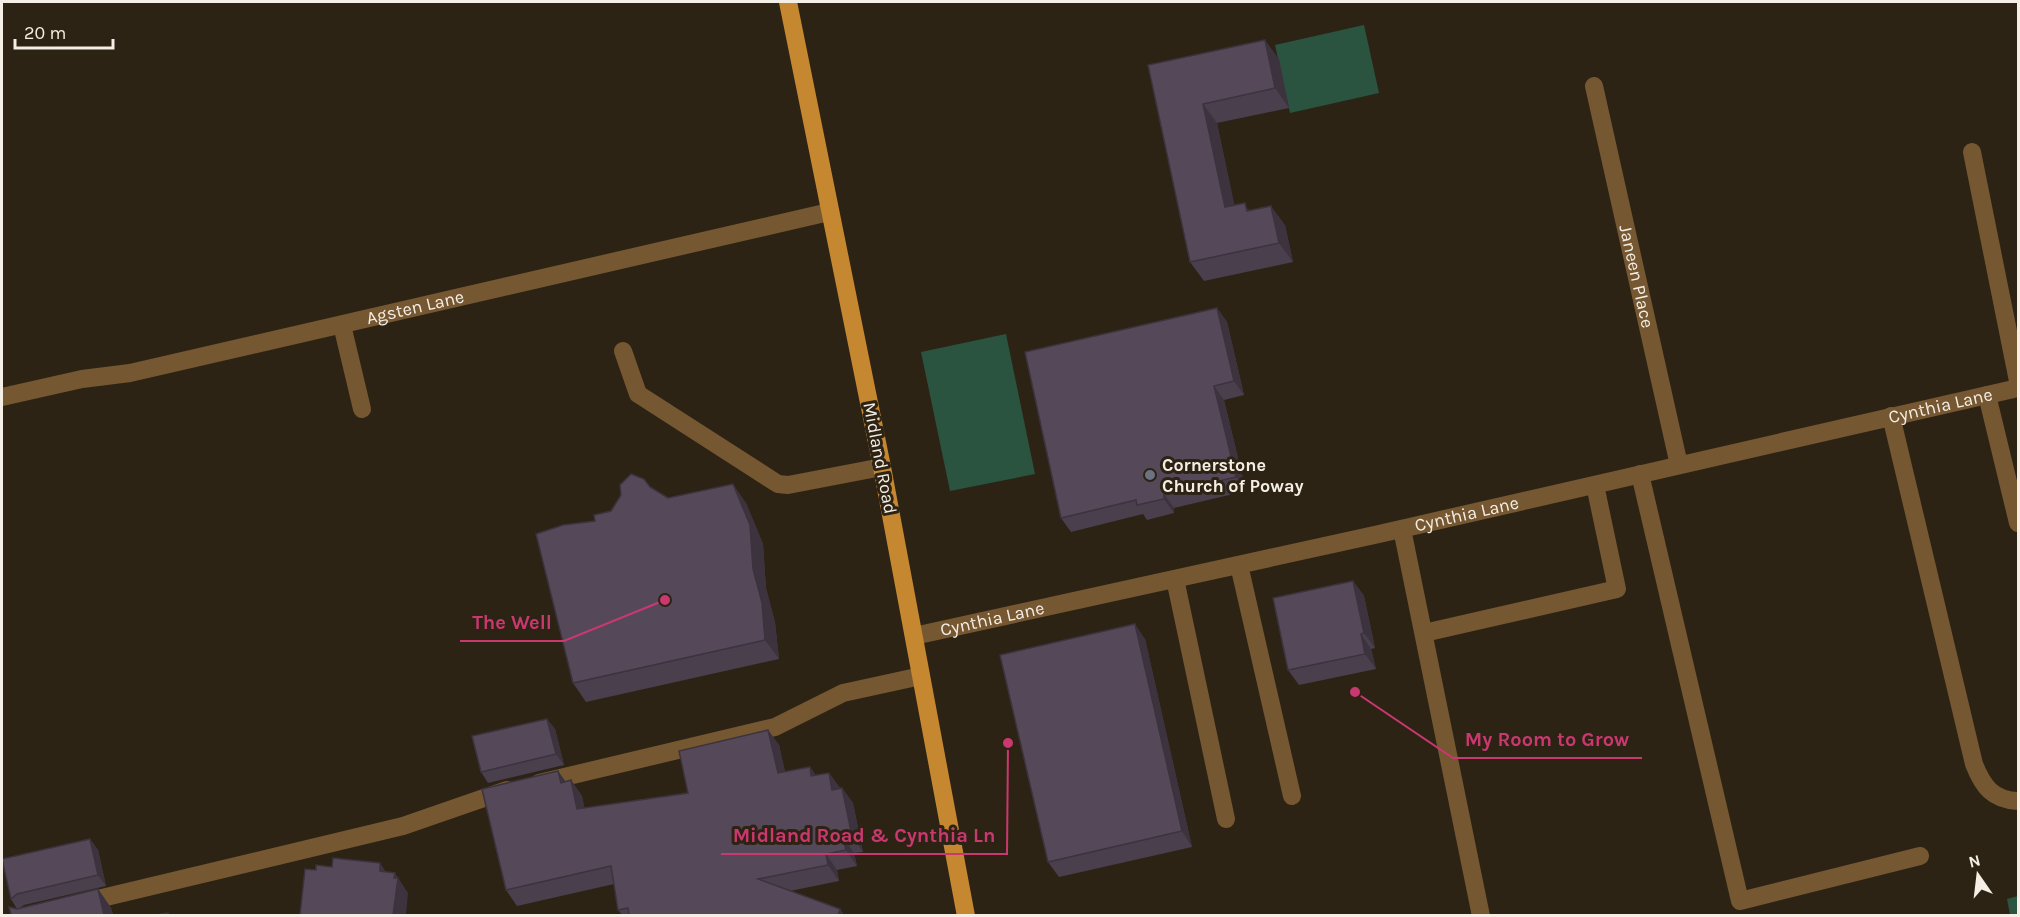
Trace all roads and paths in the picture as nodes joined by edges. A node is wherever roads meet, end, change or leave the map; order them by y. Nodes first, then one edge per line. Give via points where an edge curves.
1 (788, 2) edge
2 (1594, 86) dead end
3 (1972, 152) dead end
4 (829, 212) junction
5 (342, 325) junction
6 (623, 351) dead end
7 (2019, 381) edge
8 (2019, 388) edge
9 (1987, 394) junction
10 (2, 397) edge
11 (362, 409) dead end
12 (1891, 416) junction
13 (1679, 465) junction
14 (882, 467) junction
15 (1640, 474) junction
16 (1595, 484) junction
17 (2019, 523) edge
18 (1402, 529) junction
19 (1239, 565) junction
20 (1175, 579) junction
21 (1424, 633) junction
22 (914, 636) junction
23 (921, 676) junction
24 (1292, 796) dead end
25 (2019, 801) edge
26 (1226, 819) dead end
27 (1920, 856) dead end
28 (61, 907) edge
29 (966, 915) edge
30 (1481, 915) edge

1 - 4 main road, Midland Road
2 - 13 street, Janeen Place
3 - 7 street
4 - 5 street, Agsten Lane
4 - 14 main road, Midland Road
5 - 10 street, Agsten Lane via 130,373
5 - 11 street
6 - 14 street via 638,394 778,484
8 - 9 street, Cynthia Lane
9 - 12 street, Cynthia Lane
9 - 17 street
12 - 13 street, Cynthia Lane
12 - 25 street via 1974,764 1988,790 2000,799
13 - 15 street, Cynthia Lane
14 - 22 main road, Midland Road
15 - 16 street, Cynthia Lane
15 - 27 street via 1740,901
16 - 18 street, Cynthia Lane
16 - 21 street via 1617,589
18 - 19 street, Cynthia Lane
18 - 21 street
19 - 20 street, Cynthia Lane
19 - 24 street
20 - 22 street, Cynthia Lane
20 - 26 street
21 - 30 street
22 - 23 main road, Midland Road
23 - 28 street via 843,693 775,727 492,793 403,826
23 - 29 main road, Midland Road

